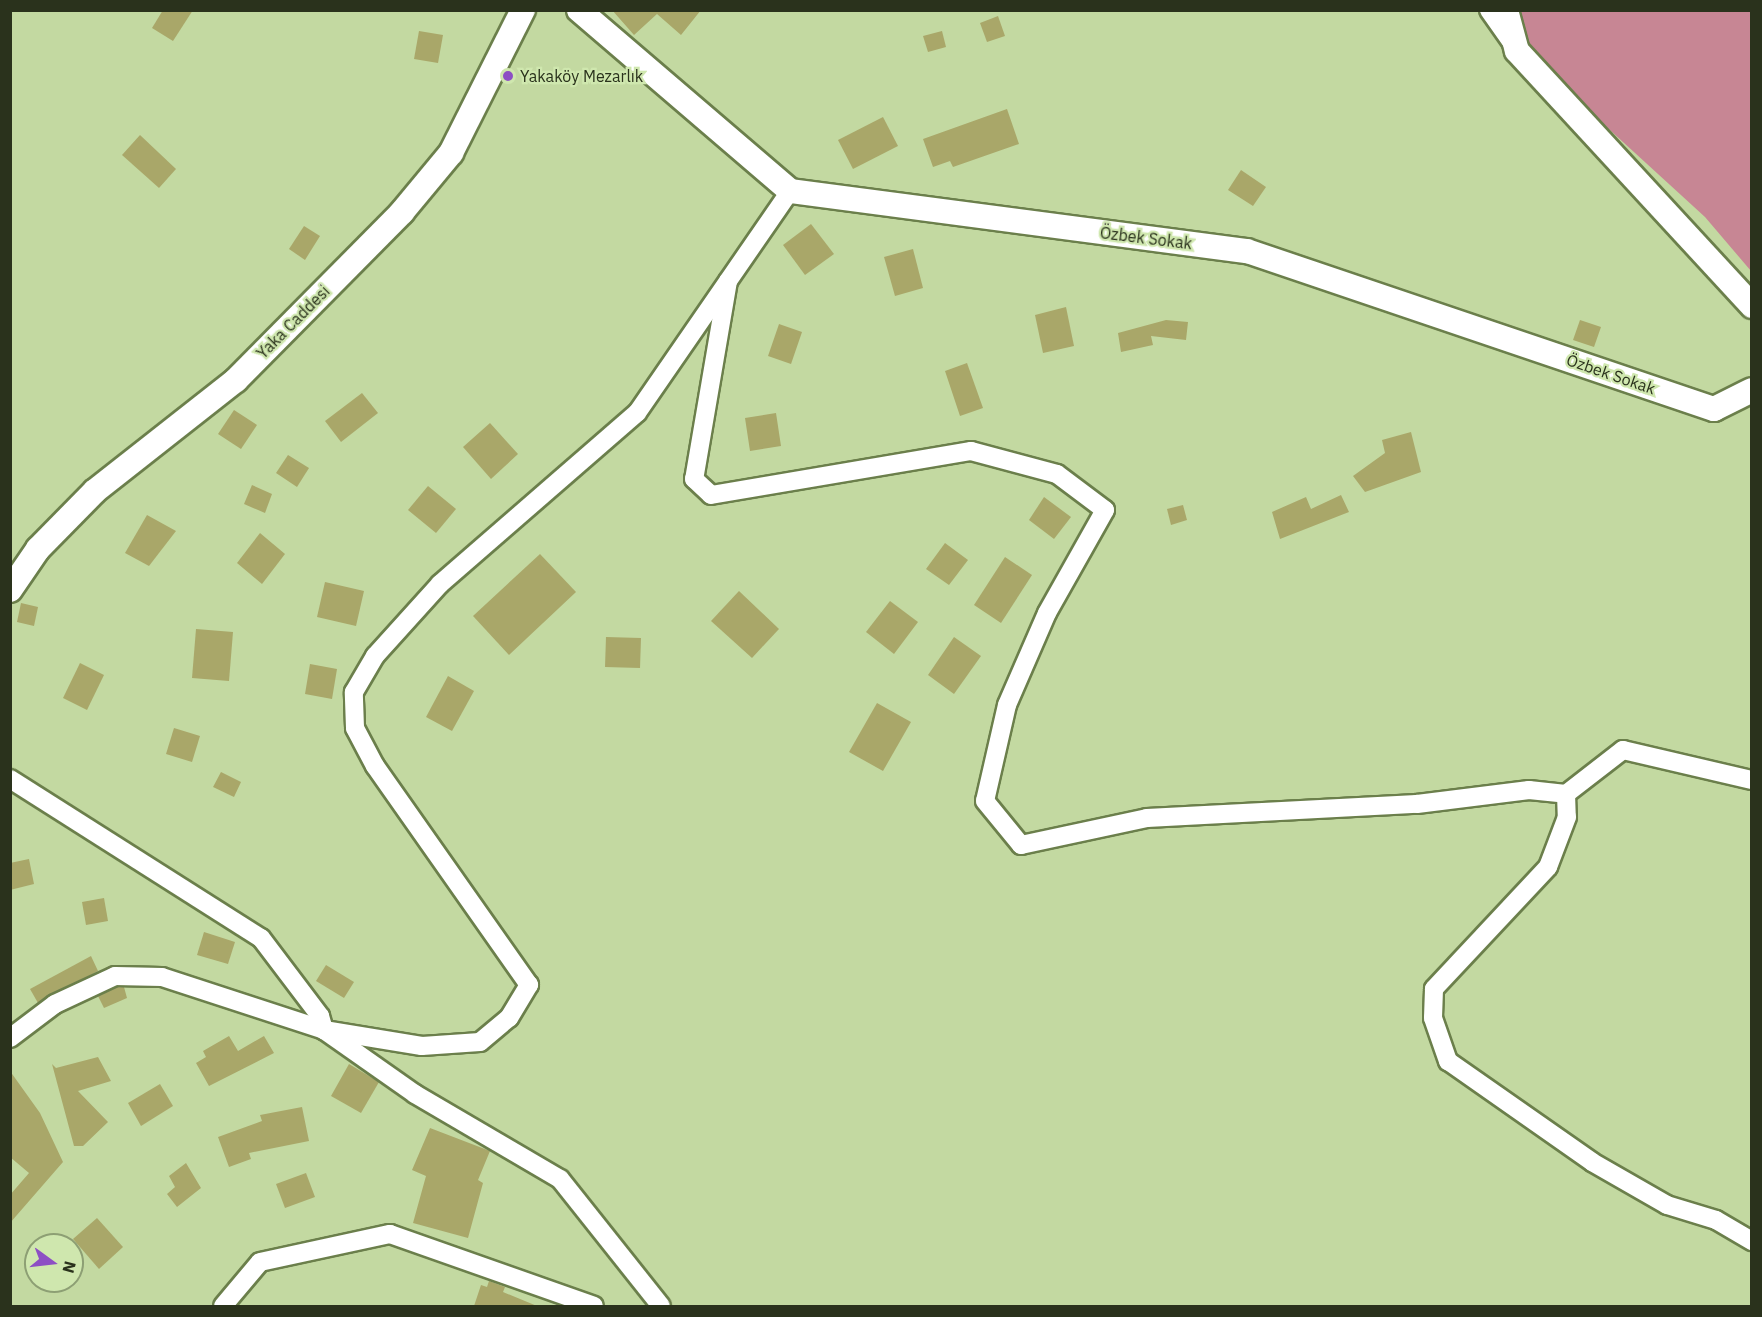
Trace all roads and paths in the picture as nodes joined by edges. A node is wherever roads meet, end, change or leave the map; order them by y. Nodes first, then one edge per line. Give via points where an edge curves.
1 (523, 10) edge
2 (579, 10) edge
3 (1489, 10) edge
4 (1506, 10) edge
5 (1517, 51) junction
6 (790, 191) junction
7 (728, 281) junction
8 (1752, 306) edge
9 (1752, 390) edge
10 (10, 590) edge
11 (10, 779) edge
12 (1752, 780) edge
13 (1566, 794) junction
14 (324, 1030) junction
15 (10, 1038) edge
16 (1752, 1241) edge
17 (222, 1306) edge
18 (594, 1306) edge
19 (661, 1306) edge

1 - 10 street, Yaka Caddesi via 452,153 402,212 236,380 95,491 38,549
2 - 6 street
3 - 5 street
4 - 5 street
5 - 8 street
6 - 7 street
6 - 9 street, Özbek Sokak via 1247,251 1714,409
7 - 13 street via 694,479 711,495 971,451 1057,474 1105,510 1047,613 1007,705 985,801 1021,845 1147,818 1417,804 1530,790
7 - 14 street via 638,413 440,584 375,656 354,692 355,728 375,766 529,985 508,1018 480,1042 422,1046
11 - 14 street via 261,938 320,1016
12 - 13 street via 1623,750
13 - 16 street via 1567,817 1548,867 1434,989 1433,1018 1448,1061 1592,1162 1667,1205 1716,1220
14 - 15 street via 183,983 116,976 55,1004
14 - 19 street via 415,1094 560,1179
17 - 18 street via 260,1262 390,1234

